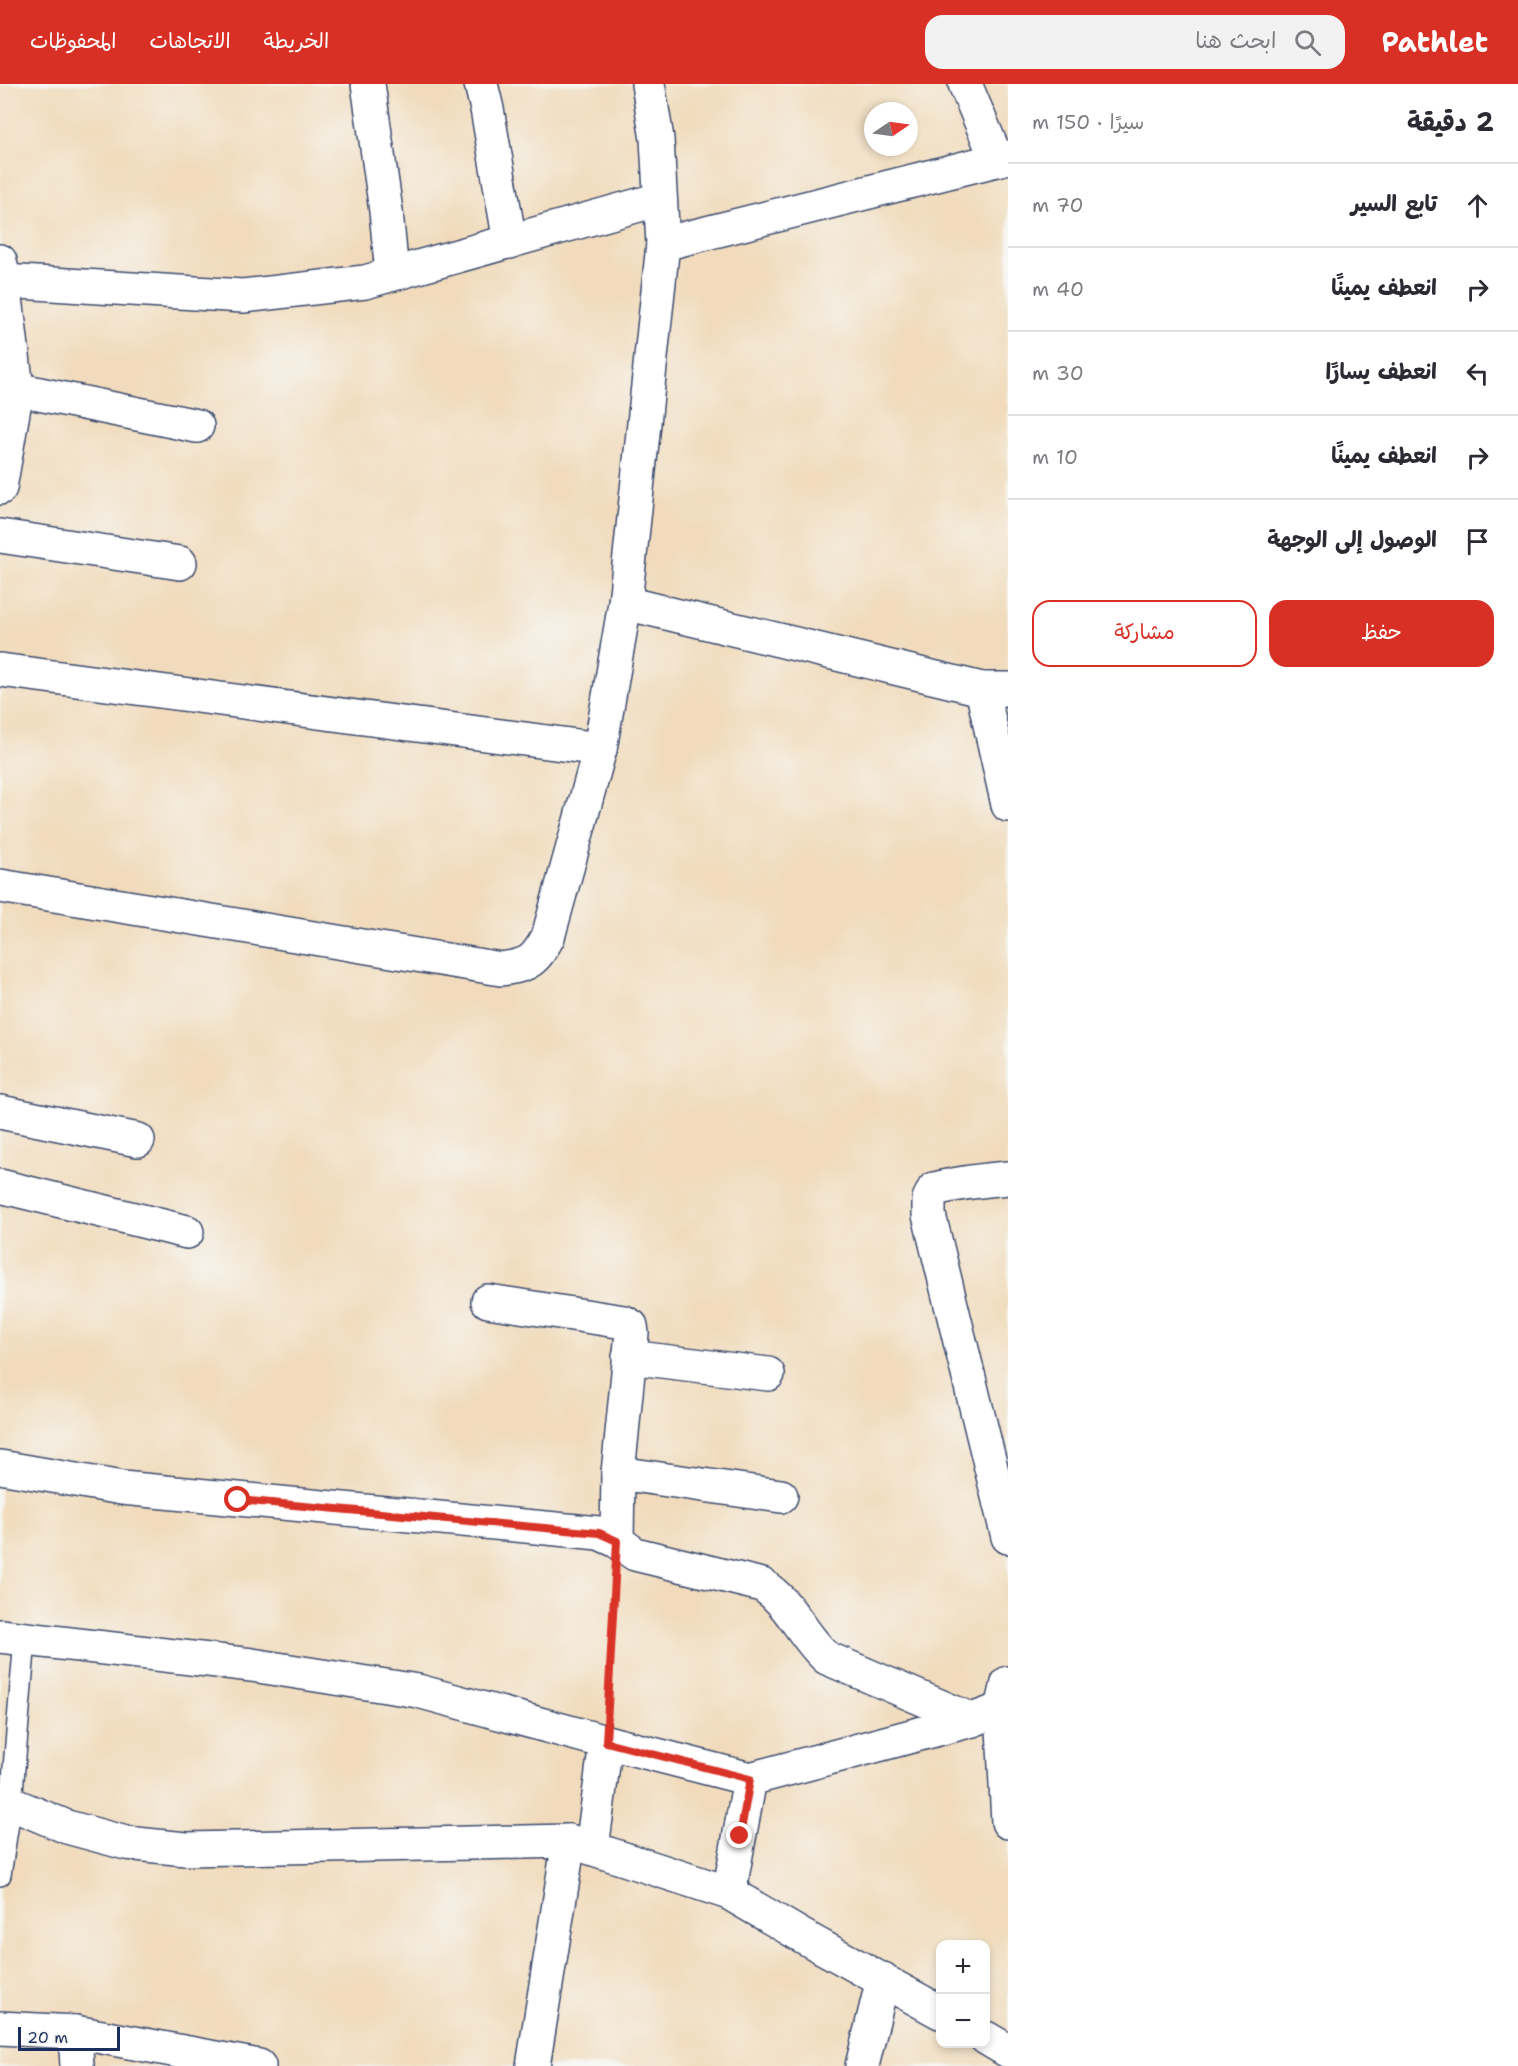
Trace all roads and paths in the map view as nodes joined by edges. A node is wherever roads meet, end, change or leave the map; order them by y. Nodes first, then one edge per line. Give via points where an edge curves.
1 (368, 84) edge
2 (481, 84) edge
3 (648, 84) edge
4 (965, 84) edge
5 (1002, 159) edge
6 (660, 199) junction
7 (510, 242) junction
8 (663, 244) junction
9 (2, 271) edge
10 (392, 274) junction
11 (9, 388) edge
12 (197, 426) dead end
13 (0, 488) edge
14 (0, 536) edge
15 (180, 563) dead end
16 (625, 603) junction
17 (0, 670) edge
18 (995, 689) edge
19 (600, 748) junction
20 (1008, 805) edge
21 (0, 886) edge
22 (0, 1112) edge
23 (138, 1140) dead end
24 (1008, 1178) edge
25 (0, 1186) edge
26 (187, 1232) dead end
27 (488, 1301) dead end
28 (629, 1357) junction
29 (768, 1374) dead end
30 (0, 1467) edge
31 (618, 1473) junction
32 (781, 1496) dead end
33 (1008, 1537) edge
34 (617, 1541) junction
35 (12, 1637) edge
36 (994, 1704) edge
37 (606, 1742) junction
38 (750, 1779) junction
39 (5, 1801) edge
40 (1007, 1808) edge
41 (581, 1844) junction
42 (0, 1875) edge
43 (729, 1893) junction
44 (883, 1979) junction
45 (936, 2010) edge
46 (0, 2028) edge
47 (75, 2032) junction
48 (990, 2040) edge
49 (1008, 2050) edge
50 (77, 2066) edge
51 (259, 2066) edge
52 (533, 2066) edge
53 (862, 2066) edge

1 - 10 street
2 - 7 street
3 - 6 street via 657,139
4 - 5 street
5 - 8 street
6 - 7 street
6 - 8 street
7 - 10 street
8 - 16 street
9 - 10 street via 243,296 365,282
9 - 11 street
11 - 12 street
11 - 13 street
14 - 15 street
16 - 18 street
16 - 19 street
17 - 19 street
18 - 20 street
19 - 21 street via 548,937 537,956 520,966 501,969
22 - 23 street
24 - 33 street via 934,1189 929,1198 932,1226
25 - 26 street
27 - 28 street via 624,1322 632,1333
28 - 29 street
28 - 31 street
30 - 34 street via 122,1488 599,1533
31 - 32 street
31 - 34 street
34 - 36 street via 635,1554 762,1585 775,1593 827,1658
34 - 37 path
35 - 37 street via 252,1665 418,1691
35 - 39 lane
36 - 38 street
36 - 40 street
37 - 38 street
37 - 41 street
38 - 43 street
39 - 41 street via 67,1827 126,1843 186,1849
39 - 42 lane
41 - 43 street
41 - 52 street
43 - 44 street
44 - 45 street
44 - 53 street
46 - 47 street
47 - 50 street
47 - 51 street
48 - 49 street

